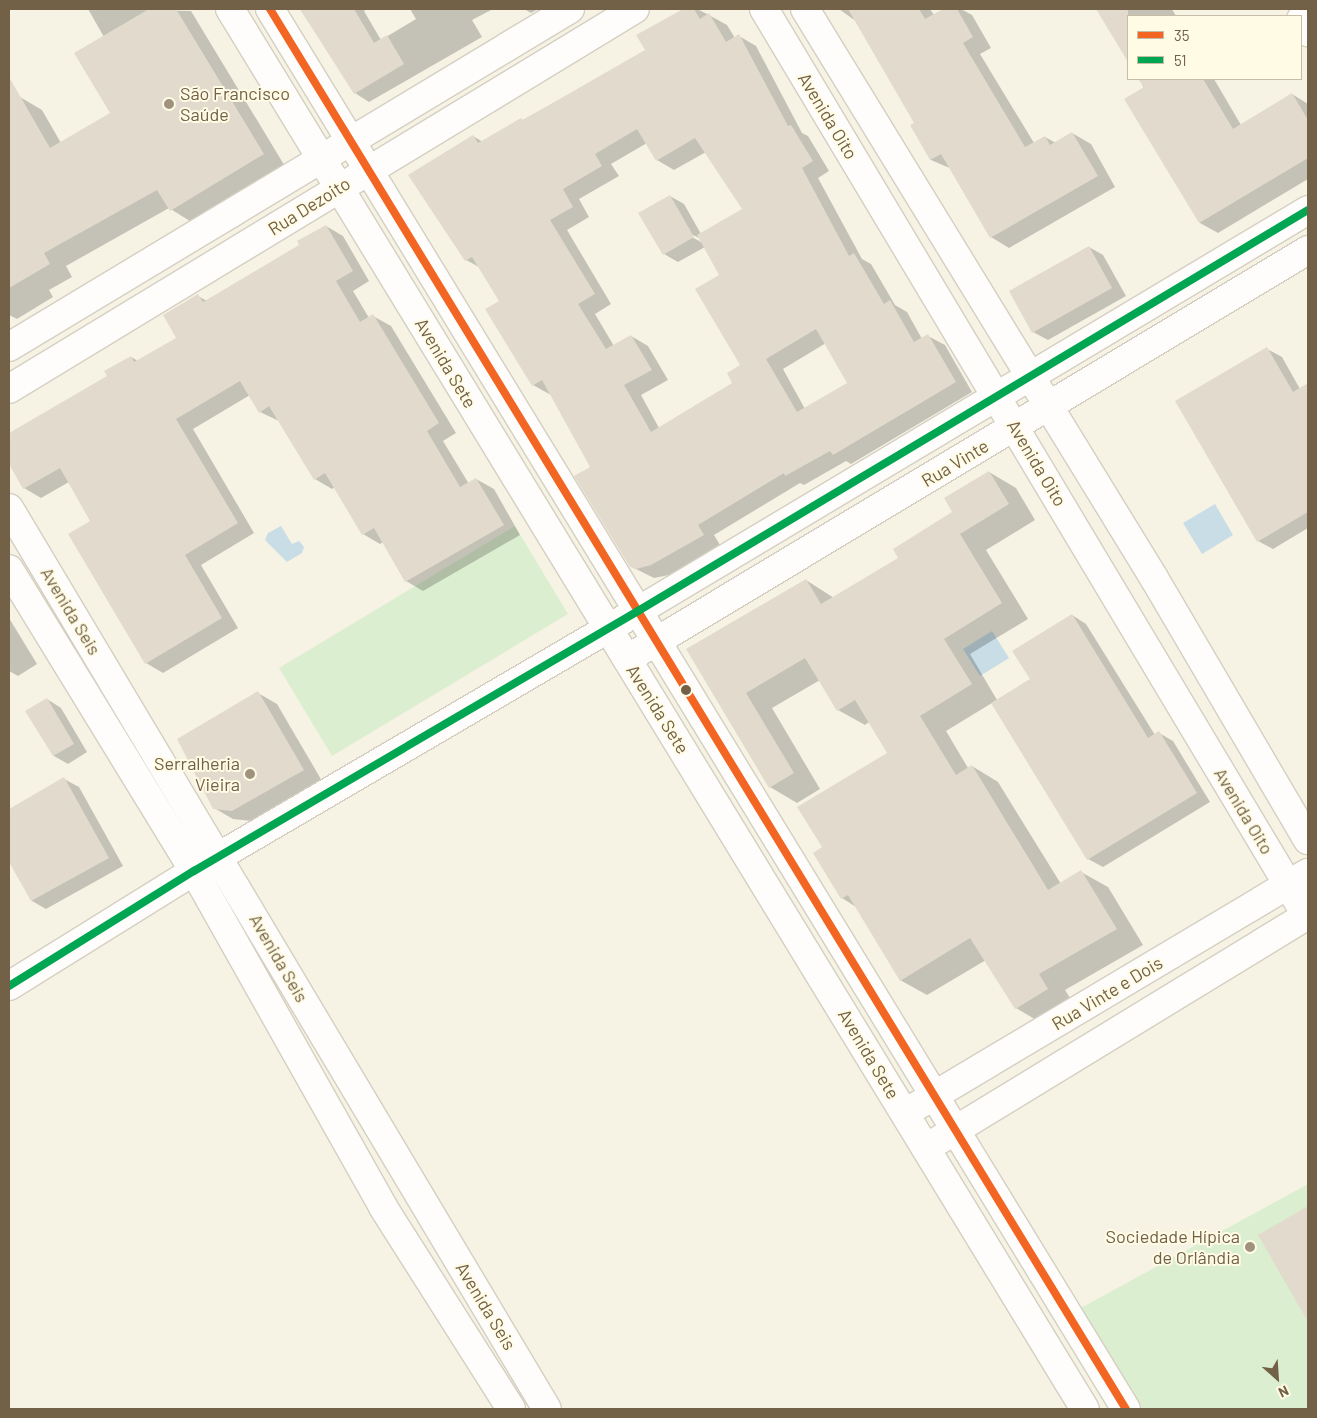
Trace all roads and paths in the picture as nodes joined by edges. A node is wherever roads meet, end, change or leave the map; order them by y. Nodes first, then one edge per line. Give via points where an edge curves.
1 (230, 9) edge
2 (270, 9) edge
3 (570, 9) edge
4 (635, 9) edge
5 (764, 9) edge
6 (805, 9) edge
7 (350, 140) junction
8 (320, 157) junction
9 (368, 169) junction
10 (339, 189) junction
11 (1308, 210) edge
12 (1308, 250) edge
13 (9, 347) edge
14 (1031, 376) junction
15 (9, 389) edge
16 (997, 396) junction
17 (1049, 406) junction
18 (1015, 426) junction
19 (9, 508) edge
20 (9, 569) edge
21 (638, 611) junction
22 (608, 628) junction
23 (658, 642) junction
24 (627, 660) junction
25 (1308, 840) edge
26 (219, 856) junction
27 (194, 871) junction
28 (1298, 879) edge
29 (1308, 916) edge
30 (9, 986) edge
31 (935, 1095) junction
32 (905, 1113) junction
33 (956, 1130) junction
34 (926, 1148) junction
35 (511, 1409) edge
36 (547, 1409) edge
37 (1085, 1409) edge
38 (1126, 1409) edge

1 - 8 street, Avenida Sete
2 - 7 street, Avenida Sete
3 - 7 street, Rua Dezoito
4 - 9 street, Rua Dezoito
5 - 16 street, Avenida Oito
6 - 14 street, Avenida Oito
7 - 8 street, Rua Dezoito
7 - 9 street, Avenida Sete
8 - 10 street, Avenida Sete
8 - 13 street, Rua Dezoito
9 - 10 street, Rua Dezoito
9 - 21 street, Avenida Sete
10 - 15 street, Rua Dezoito
10 - 22 street, Avenida Sete
11 - 14 street, Rua Vinte
12 - 17 street, Rua Vinte
14 - 16 street, Rua Vinte
14 - 17 street, Avenida Oito
16 - 18 street, Avenida Oito
16 - 21 street, Rua Vinte
17 - 18 street, Rua Vinte
17 - 25 street, Avenida Oito
18 - 23 street, Rua Vinte
18 - 28 street, Avenida Oito
19 - 26 street, Avenida Seis
20 - 27 street, Avenida Seis via 161,822
21 - 22 street, Rua Vinte
21 - 23 street, Avenida Sete
22 - 24 street, Avenida Sete
22 - 26 street, Rua Vinte
23 - 24 street, Rua Vinte
23 - 31 street, Avenida Sete
24 - 32 street, Avenida Sete
26 - 27 street, Rua Vinte
26 - 36 street, Avenida Seis
27 - 30 street, Rua Vinte
27 - 35 street, Avenida Seis via 382,1207
28 - 29 street, Avenida Oito
28 - 31 street, Rua Vinte e Dois
29 - 33 street
31 - 32 street, Rua Vinte e Dois
31 - 33 street, Avenida Sete
32 - 34 street, Avenida Sete
33 - 34 street
33 - 38 street, Avenida Sete
34 - 37 street, Avenida Sete

